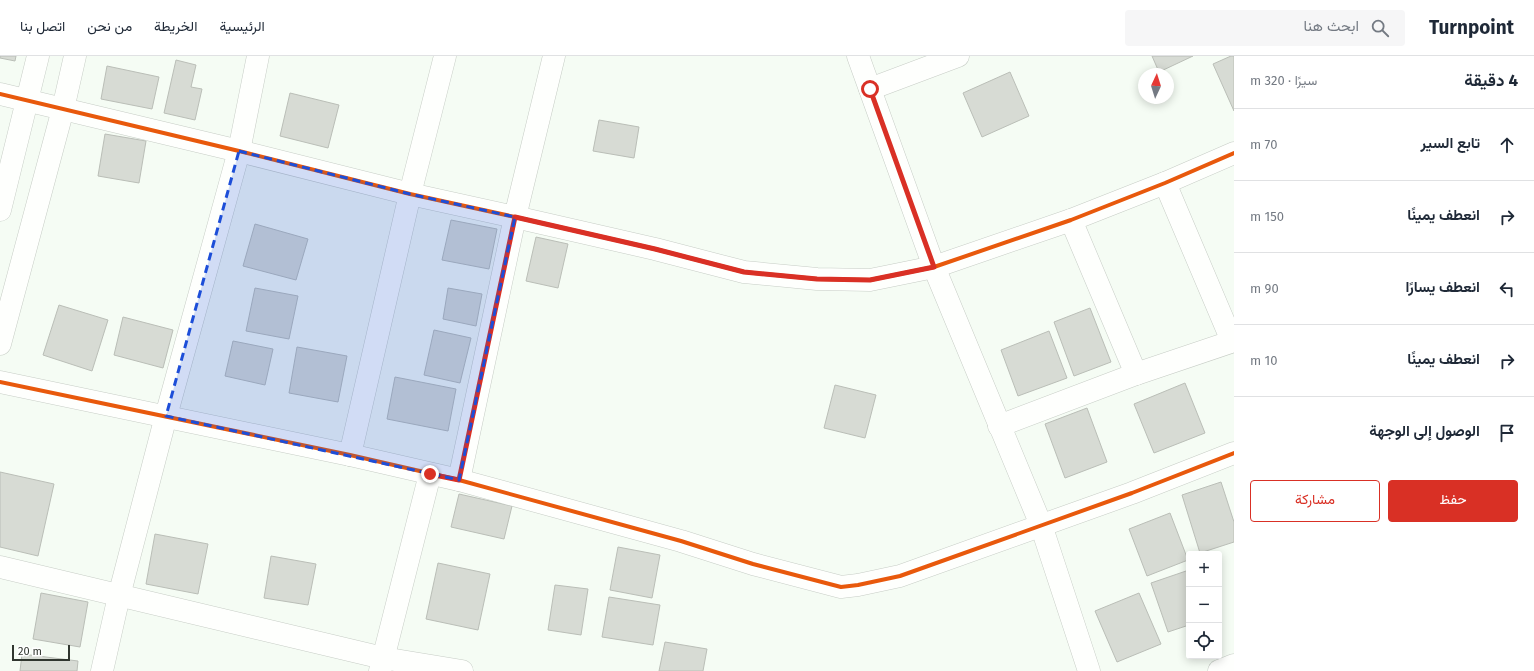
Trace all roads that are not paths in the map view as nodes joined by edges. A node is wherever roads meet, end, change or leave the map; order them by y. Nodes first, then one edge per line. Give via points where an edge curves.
1 (38, 56) edge
2 (75, 56) edge
3 (258, 56) edge
4 (445, 56) edge
5 (554, 56) edge
6 (858, 56) edge
7 (958, 56) edge
8 (870, 89) junction
9 (0, 94) edge
10 (26, 100) junction
11 (63, 109) junction
12 (239, 151) junction
13 (1234, 153) edge
14 (1165, 183) junction
15 (410, 194) junction
16 (0, 210) edge
17 (515, 217) junction
18 (1071, 220) junction
19 (934, 267) junction
20 (1233, 341) edge
21 (0, 344) edge
22 (1136, 374) junction
23 (0, 382) edge
24 (166, 416) junction
25 (999, 426) junction
26 (1234, 453) edge
27 (350, 455) junction
28 (430, 474) junction
29 (459, 480) junction
30 (1042, 525) junction
31 (0, 567) edge
32 (119, 596) junction
33 (381, 664) edge
34 (1234, 666) edge
35 (102, 671) edge
36 (462, 671) edge
37 (1089, 671) edge
38 (1219, 671) edge

1 - 10 street
2 - 11 street
3 - 12 street
4 - 15 street
5 - 17 street
6 - 8 street
7 - 8 street
8 - 19 street
9 - 10 street
10 - 11 street
10 - 16 street
11 - 12 street
11 - 21 street
12 - 15 street
12 - 24 street
13 - 14 street
14 - 18 street
14 - 20 street
15 - 17 street
15 - 27 street
17 - 19 street via 744,272 817,279 870,280
17 - 29 street
18 - 19 street
18 - 22 street
19 - 25 street
20 - 22 street
22 - 25 street
23 - 24 street
24 - 27 street
24 - 32 street
25 - 30 street
26 - 30 street
27 - 28 street
28 - 29 street
28 - 33 street
29 - 30 street via 841,587 900,576
30 - 37 street
31 - 32 street
32 - 33 street
32 - 35 street
33 - 36 street
34 - 38 street

